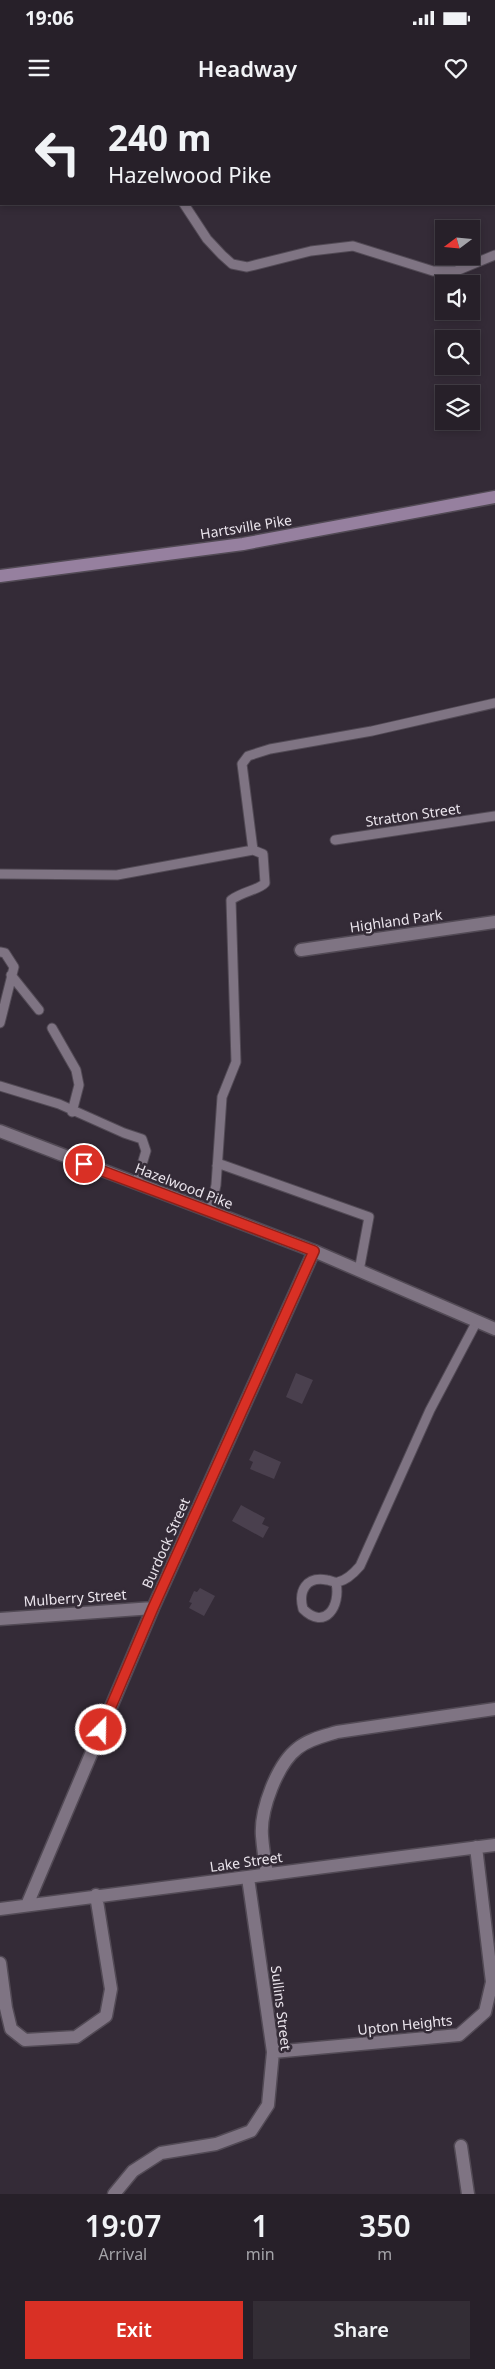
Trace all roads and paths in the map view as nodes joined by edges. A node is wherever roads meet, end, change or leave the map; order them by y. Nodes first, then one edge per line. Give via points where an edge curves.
1 (185, 205) edge
2 (495, 255) edge
3 (495, 497) edge
4 (0, 576) edge
5 (495, 703) edge
6 (495, 816) edge
7 (335, 840) dead end
8 (253, 850) junction
9 (0, 874) edge
10 (495, 922) edge
11 (301, 950) dead end
12 (0, 952) edge
13 (11, 975) junction
14 (39, 1010) dead end
15 (0, 1023) edge
16 (52, 1028) dead end
17 (0, 1086) edge
18 (72, 1112) junction
19 (0, 1131) edge
20 (217, 1166) junction
21 (136, 1184) junction
22 (210, 1212) junction
23 (314, 1251) junction
24 (359, 1271) junction
25 (477, 1321) junction
26 (495, 1329) edge
27 (336, 1583) junction
28 (153, 1608) junction
29 (0, 1619) edge
30 (495, 1709) edge
31 (495, 1845) edge
32 (476, 1847) junction
33 (267, 1874) junction
34 (248, 1878) junction
35 (96, 1896) junction
36 (28, 1905) junction
37 (0, 1909) edge
38 (0, 1963) edge
39 (273, 2052) junction
40 (461, 2146) dead end
41 (114, 2194) edge
42 (468, 2194) edge

1 - 2 lane via 222,255 232,264 247,267 311,251 353,246 433,271 456,271
3 - 4 main road, Hartsville Pike via 243,544
5 - 8 lane via 372,732 270,749 248,756 242,764
6 - 7 lane, Stratton Street
8 - 9 lane via 117,876
8 - 20 lane via 263,854 265,882 261,888 240,893 231,900 236,1062 222,1097
10 - 11 street, Highland Park
12 - 13 lane via 5,953 14,967
13 - 14 lane
13 - 15 lane
16 - 18 lane via 76,1070 79,1085
17 - 18 lane via 59,1104
18 - 21 lane via 142,1138 146,1151
19 - 21 street, Hazelwood Pike
20 - 22 lane
20 - 24 lane via 220,1164 369,1217
21 - 22 street, Hazelwood Pike
22 - 23 street, Hazelwood Pike
23 - 24 street, Hazelwood Pike
23 - 28 street, Burdock Street
24 - 25 street, Hazelwood Pike
25 - 26 street, Hazelwood Pike
25 - 27 lane via 430,1410 360,1566 354,1574
27 - 27 lane via 317,1579 310,1581 301,1594 303,1608 314,1617 329,1614 338,1599
28 - 29 street, Mulberry Street
28 - 36 street, Burdock Street
30 - 33 street via 337,1732 298,1748 276,1778 263,1818 261,1834
31 - 32 street, Lake Street
32 - 33 street, Lake Street
32 - 39 street, Upton Heights via 492,1982 485,2012 459,2036
33 - 34 street, Lake Street
34 - 35 street, Lake Street
34 - 39 street, Sullins Street
35 - 36 street, Lake Street
35 - 38 street via 111,1989 106,2016 76,2036 24,2040 12,2029
36 - 37 street, Lake Street
39 - 41 street, Sullins Street via 268,2104 251,2131 216,2144 161,2153 133,2171
40 - 42 street

